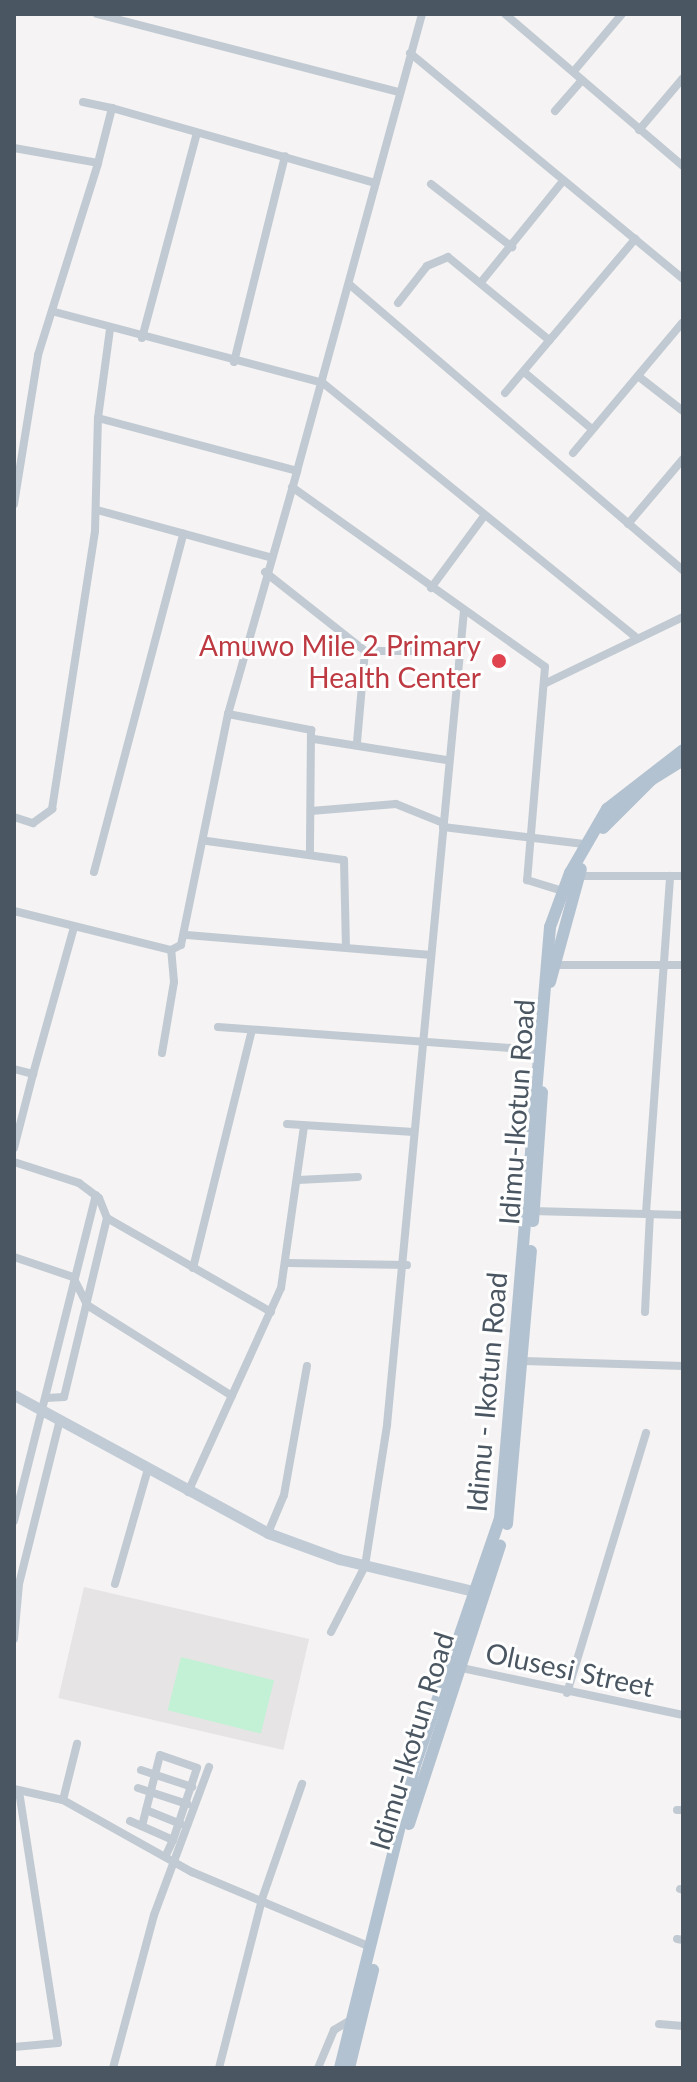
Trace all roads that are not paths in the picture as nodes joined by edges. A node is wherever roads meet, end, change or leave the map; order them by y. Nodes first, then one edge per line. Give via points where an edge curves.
1 (97, 14) edge
2 (422, 14) edge
3 (505, 14) edge
4 (622, 14) edge
5 (410, 53) junction
6 (574, 71) junction
7 (683, 78) edge
8 (582, 80) junction
9 (398, 92) junction
10 (83, 102) dead end
11 (112, 108) junction
12 (555, 111) dead end
13 (639, 130) junction
14 (197, 133) junction
15 (14, 148) edge
16 (285, 156) junction
17 (98, 163) junction
18 (683, 166) edge
19 (563, 181) junction
20 (376, 183) junction
21 (431, 184) dead end
22 (635, 239) junction
23 (512, 247) junction
24 (683, 279) edge
25 (482, 281) junction
26 (349, 284) junction
27 (398, 303) dead end
28 (55, 312) junction
29 (682, 323) edge
30 (110, 329) junction
31 (142, 338) junction
32 (549, 340) junction
33 (234, 362) junction
34 (524, 372) junction
35 (638, 376) junction
36 (323, 383) junction
37 (505, 393) dead end
38 (683, 411) edge
39 (98, 418) junction
40 (592, 429) junction
41 (573, 453) dead end
42 (683, 459) edge
43 (297, 471) junction
44 (292, 487) junction
45 (14, 504) edge
46 (97, 510) junction
47 (484, 516) junction
48 (628, 524) junction
49 (183, 534) junction
50 (269, 557) junction
51 (683, 570) edge
52 (265, 572) junction
53 (431, 588) junction
54 (464, 611) junction
55 (683, 617) edge
56 (637, 638) junction
57 (365, 651) junction
58 (457, 651) junction
59 (544, 684) junction
60 (228, 714) junction
61 (314, 739) junction
62 (357, 742) junction
63 (683, 750) edge
64 (446, 760) junction
65 (683, 760) edge
66 (311, 811) junction
67 (14, 817) edge
68 (443, 825) junction
69 (526, 834) junction
70 (207, 841) junction
71 (584, 844) junction
72 (310, 854) junction
73 (94, 872) dead end
74 (577, 876) junction
75 (670, 876) junction
76 (683, 876) edge
77 (562, 891) junction
78 (14, 911) edge
79 (74, 927) junction
80 (187, 935) junction
81 (346, 946) junction
82 (171, 950) junction
83 (428, 955) junction
84 (551, 965) junction
85 (664, 965) junction
86 (683, 965) edge
87 (218, 1027) dead end
88 (251, 1033) junction
89 (420, 1041) junction
90 (536, 1050) junction
91 (162, 1053) dead end
92 (14, 1069) edge
93 (33, 1074) junction
94 (287, 1124) dead end
95 (304, 1126) junction
96 (414, 1132) junction
97 (14, 1148) edge
98 (14, 1162) edge
99 (358, 1177) dead end
100 (298, 1180) junction
101 (93, 1192) junction
102 (529, 1210) junction
103 (648, 1213) junction
104 (683, 1215) edge
105 (107, 1218) junction
106 (82, 1238) junction
107 (102, 1246) junction
108 (14, 1257) edge
109 (288, 1263) junction
110 (407, 1265) junction
111 (193, 1268) junction
112 (73, 1277) junction
113 (87, 1305) junction
114 (271, 1312) junction
115 (645, 1312) dead end
116 (524, 1361) junction
117 (307, 1366) dead end
118 (683, 1366) edge
119 (14, 1395) edge
120 (232, 1396) junction
121 (46, 1398) junction
122 (43, 1411) junction
123 (60, 1420) junction
124 (646, 1433) dead end
125 (148, 1469) junction
126 (188, 1492) junction
127 (14, 1521) edge
128 (268, 1533) junction
129 (365, 1566) junction
130 (115, 1584) dead end
131 (473, 1591) junction
132 (331, 1632) dead end
133 (14, 1639) edge
134 (453, 1666) junction
135 (567, 1693) junction
136 (683, 1715) edge
137 (77, 1744) dead end
138 (209, 1767) dead end
139 (141, 1770) dead end
140 (155, 1775) junction
141 (302, 1784) dead end
142 (192, 1787) junction
143 (138, 1788) dead end
144 (16, 1790) edge
145 (150, 1793) junction
146 (63, 1800) junction
147 (187, 1804) junction
148 (146, 1810) junction
149 (130, 1821) dead end
150 (181, 1824) junction
151 (142, 1826) junction
152 (173, 1840) junction
153 (167, 1853) junction
154 (176, 1861) junction
155 (262, 1899) junction
156 (380, 1926) junction
157 (370, 1947) junction
158 (353, 2019) junction
159 (659, 2024) dead end
160 (683, 2026) edge
161 (14, 2047) edge
162 (113, 2068) edge
163 (219, 2068) edge
164 (318, 2068) edge
165 (340, 2068) edge
166 (349, 2068) edge

1 - 9 street
2 - 5 street
3 - 6 street
4 - 6 street
5 - 9 street
5 - 19 street
6 - 8 street
7 - 13 street
8 - 12 street
8 - 13 street
9 - 20 street
10 - 11 street
11 - 14 street
11 - 17 street
13 - 18 street
14 - 16 street
14 - 31 street
15 - 17 street
16 - 20 street
16 - 33 street
17 - 28 street
19 - 22 street
19 - 23 street
20 - 26 street
21 - 23 street
22 - 24 street
22 - 32 street
23 - 25 street
25 - 27 street via 454,259 440,258
25 - 32 street
26 - 36 street
26 - 48 street
28 - 30 street
28 - 45 street via 38,355
29 - 35 street
30 - 31 street
30 - 39 street
31 - 33 street
32 - 34 street
33 - 36 street
34 - 37 street
34 - 40 street
35 - 38 street
35 - 40 street
36 - 43 street
36 - 47 street
39 - 43 street
39 - 46 street
40 - 41 street
42 - 48 street
43 - 44 street
44 - 50 street
44 - 53 street
46 - 49 street
46 - 67 street via 52,809 33,823
47 - 53 street
47 - 56 street
48 - 51 street
49 - 50 street
49 - 73 street
50 - 52 street
52 - 57 street
52 - 60 street
53 - 54 street
54 - 58 street
54 - 59 street via 540,661
55 - 56 street
56 - 59 street
57 - 58 street
57 - 62 street
58 - 64 street
59 - 69 street
60 - 61 street via 305,724
60 - 70 street
61 - 62 street
61 - 66 street
62 - 64 street
63 - 71 main road, Idimu - Ikotun Road via 617,799
64 - 68 street
65 - 74 main road, Idimu-Ikotun Road via 614,814
66 - 68 street via 396,804
66 - 72 street
68 - 69 street
68 - 83 street
69 - 71 street
69 - 77 street via 528,883
70 - 72 street
70 - 80 street
71 - 77 main road, Idimu - Ikotun Road
72 - 81 street via 347,864
74 - 75 street
74 - 84 main road, Idimu-Ikotun Road
75 - 76 street
75 - 85 street
77 - 90 main road, Idimu - Ikotun Road via 543,962
78 - 79 street
79 - 82 street
79 - 93 street
80 - 81 street
80 - 82 street
81 - 83 street
82 - 91 street via 174,982
83 - 89 street
84 - 85 street
84 - 102 main road, Idimu-Ikotun Road
85 - 86 street
85 - 103 street
87 - 88 street
88 - 89 street
88 - 111 street
89 - 90 street
89 - 96 street
90 - 102 main road, Idimu - Ikotun Road
92 - 93 street
93 - 97 street
94 - 95 street
95 - 96 street
95 - 100 street
96 - 110 street
98 - 101 street
99 - 100 street
100 - 109 street
101 - 105 street
101 - 106 street
102 - 103 street
102 - 116 main road, Idimu-Ikotun Road
102 - 131 main road, Idimu - Ikotun Road via 504,1497
103 - 104 street
103 - 115 street
105 - 107 street
105 - 111 street
106 - 107 street
106 - 112 street
107 - 113 street
108 - 112 street
109 - 110 street
109 - 114 street
110 - 129 street
111 - 114 street
112 - 113 street
112 - 121 street
113 - 120 street
113 - 121 street via 64,1397
114 - 120 street
116 - 118 street
116 - 134 main road, Idimu-Ikotun Road via 507,1523
117 - 128 street via 284,1495
119 - 122 street
120 - 126 street
121 - 122 street
122 - 123 street
122 - 127 street
123 - 125 street
123 - 133 street via 19,1584
124 - 135 street
125 - 126 street
125 - 130 street
126 - 128 street
128 - 129 street
129 - 131 street
129 - 132 street
131 - 134 main road, Idimu - Ikotun Road
134 - 135 street, Olusesi Street
134 - 156 main road, Idimu-Ikotun Road
135 - 136 street, Olusesi Street
137 - 146 street
138 - 154 street
139 - 140 street
140 - 142 street
140 - 142 street via 160,1755 197,1768
140 - 145 street
141 - 155 street
142 - 147 street
143 - 145 street
144 - 146 street
144 - 161 street via 58,2043
145 - 147 street
145 - 148 street
146 - 153 street
147 - 150 street
148 - 150 street
148 - 151 street
149 - 151 street
150 - 152 street
151 - 152 street
152 - 153 street
153 - 154 street
154 - 155 street
154 - 162 street
155 - 157 street
155 - 163 street
156 - 157 main road
156 - 166 main road, Idimu-Ikotun Road
157 - 158 main road
158 - 164 street via 334,2030
158 - 165 main road
159 - 160 street

